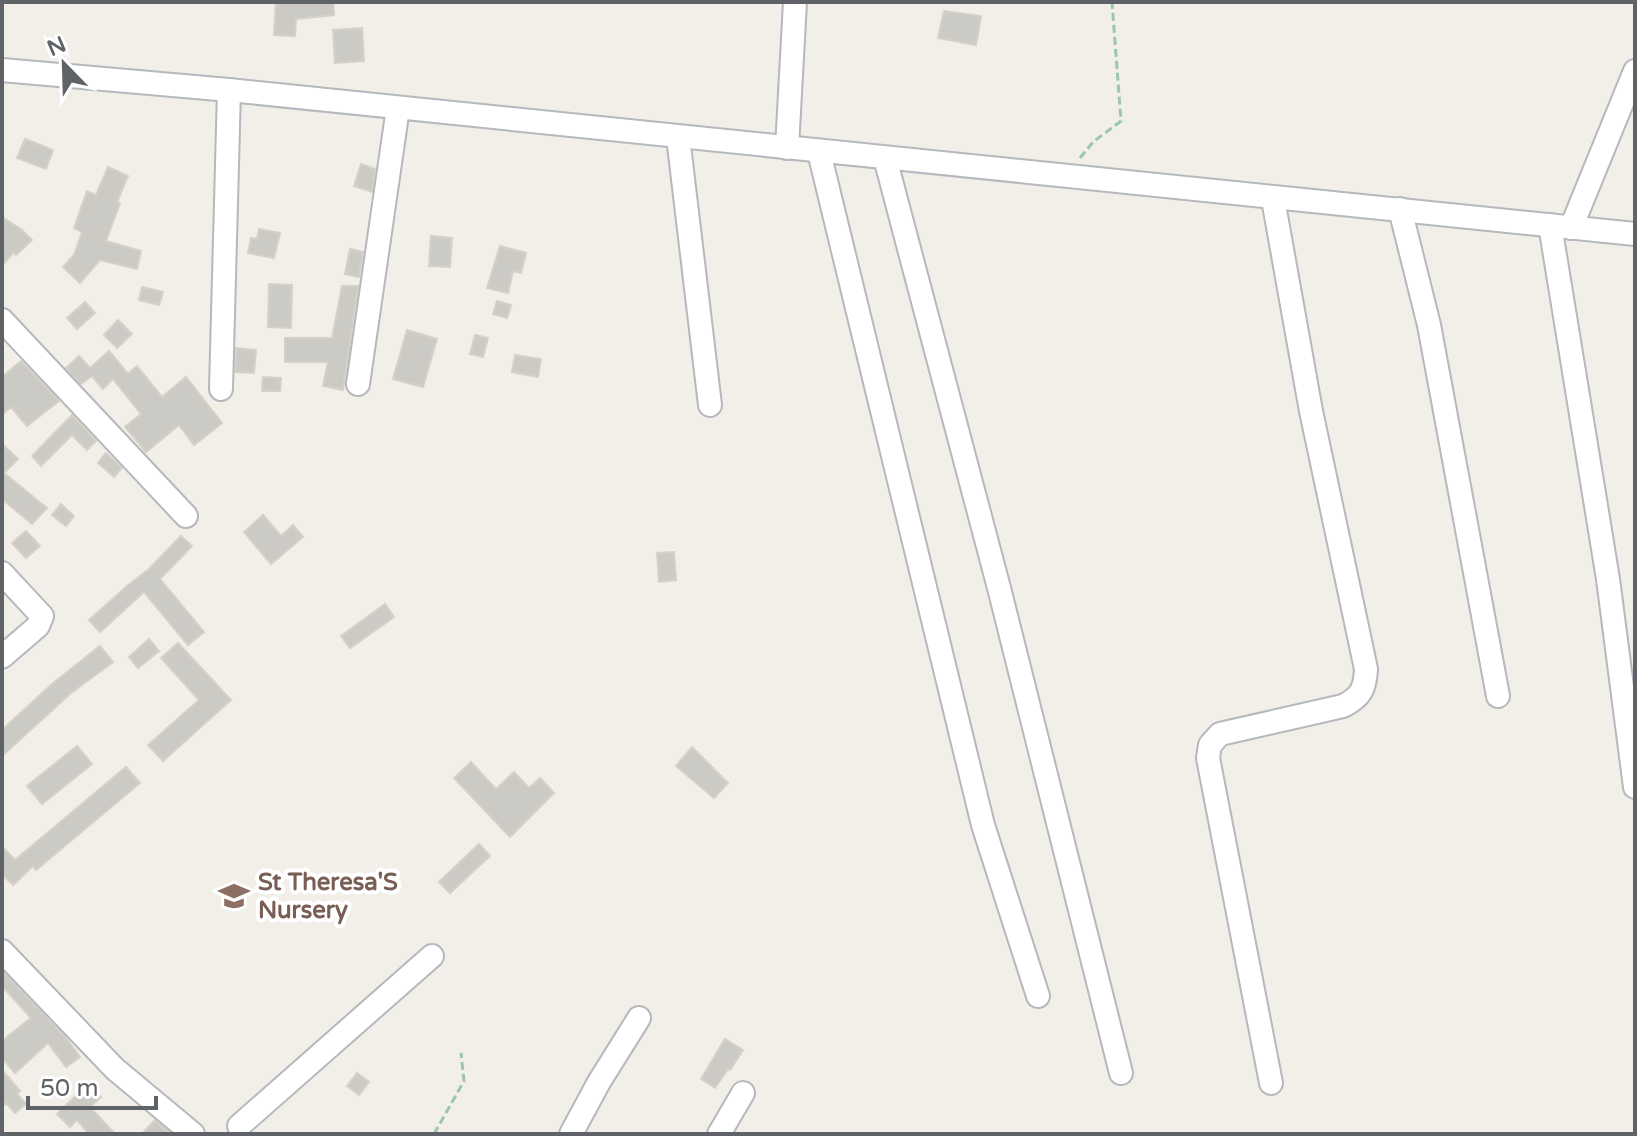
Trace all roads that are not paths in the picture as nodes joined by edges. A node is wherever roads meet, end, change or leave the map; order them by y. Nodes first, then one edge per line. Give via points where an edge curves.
1 (795, 2) edge
2 (2, 70) edge
3 (1635, 71) edge
4 (229, 90) junction
5 (398, 108) junction
6 (678, 137) junction
7 (787, 148) junction
8 (819, 152) junction
9 (885, 158) junction
10 (1273, 199) junction
11 (1400, 209) junction
12 (1561, 226) junction
13 (1635, 234) edge
14 (2, 320) edge
15 (358, 384) dead end
16 (221, 389) dead end
17 (710, 405) dead end
18 (186, 516) dead end
19 (2, 573) edge
20 (2, 657) edge
21 (1498, 696) dead end
22 (1635, 787) edge
23 (2, 951) edge
24 (432, 956) dead end
25 (1038, 996) dead end
26 (639, 1018) dead end
27 (1121, 1073) dead end
28 (1271, 1083) dead end
29 (743, 1093) dead end
30 (242, 1131) edge
31 (193, 1134) edge
32 (571, 1134) edge
33 (719, 1134) edge

1 - 7 street
2 - 4 street
3 - 12 street
4 - 5 street
4 - 16 street
5 - 6 street
5 - 15 street
6 - 7 street
6 - 17 street
7 - 8 street
8 - 9 street
8 - 25 street via 983,825
9 - 10 street
9 - 27 street
10 - 11 street
10 - 28 street via 1366,687 1343,706 1220,734 1210,745 1208,758
11 - 12 street
11 - 21 street via 1429,325
12 - 13 street
12 - 22 street
14 - 18 street
19 - 20 street via 42,616 38,626
23 - 31 street via 115,1069
24 - 30 street
26 - 32 street
29 - 33 street

